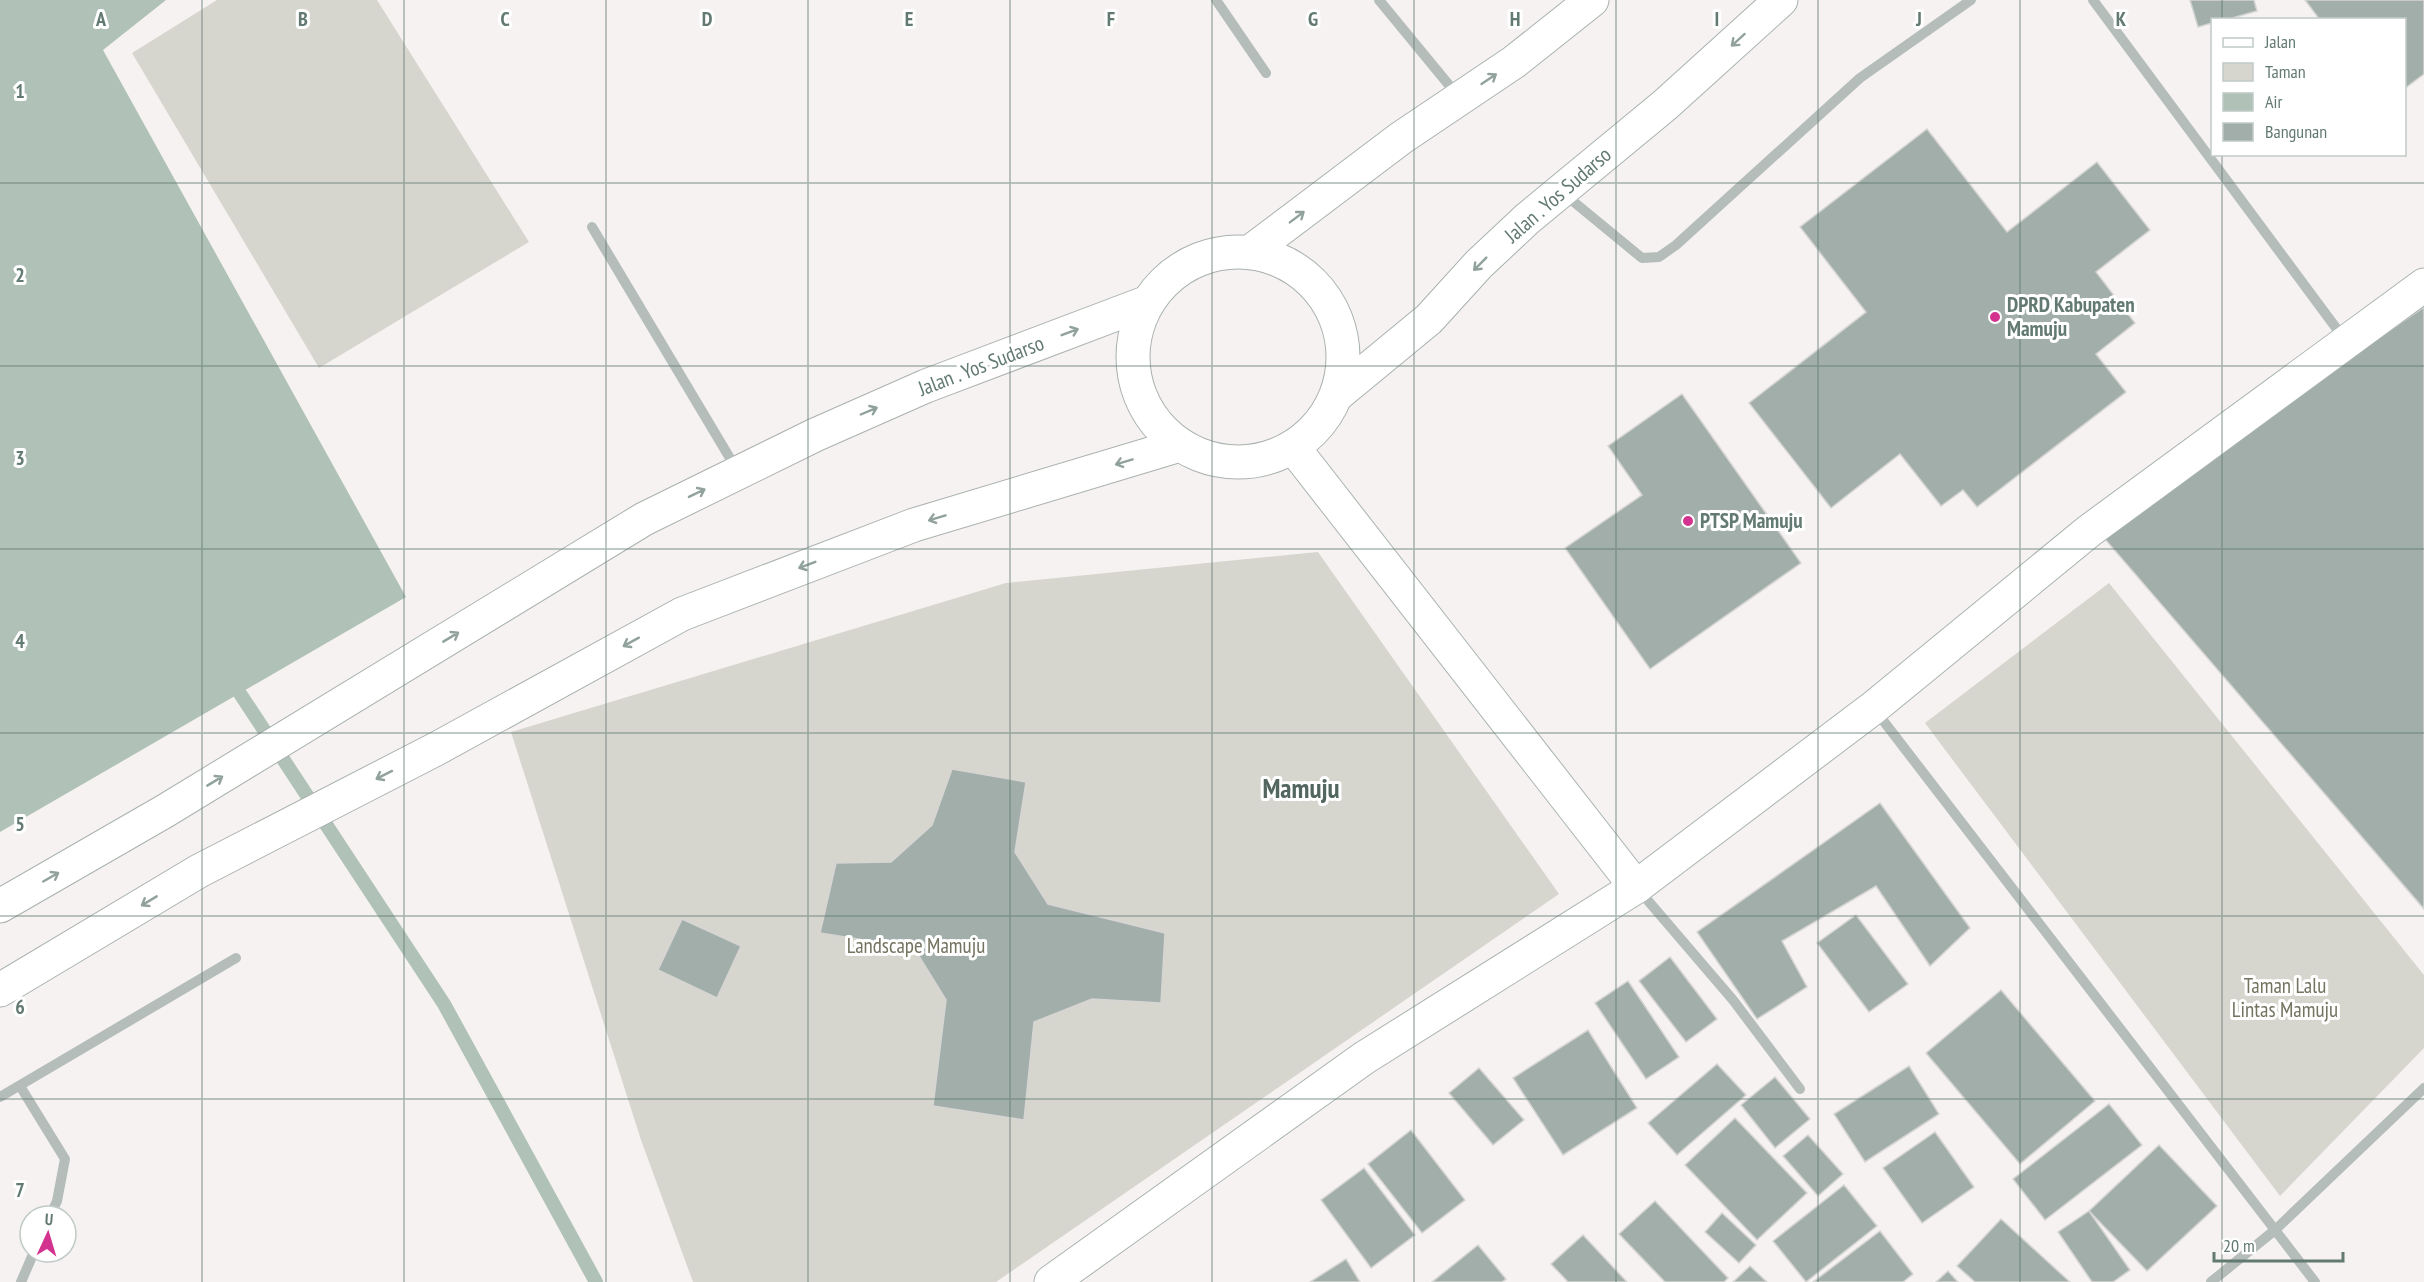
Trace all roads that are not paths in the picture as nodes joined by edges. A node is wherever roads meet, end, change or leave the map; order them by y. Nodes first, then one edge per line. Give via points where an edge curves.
1 (1216, 0) edge
2 (1379, 0) edge
3 (1593, 0) edge
4 (1781, 0) edge
5 (1971, 0) edge
6 (2093, 0) edge
7 (1266, 73) dead end
8 (1460, 99) junction
9 (1561, 192) junction
10 (592, 227) dead end
11 (1250, 252) junction
12 (2424, 285) edge
13 (1148, 302) junction
14 (2346, 343) junction
15 (1338, 394) junction
16 (1180, 445) junction
17 (1293, 447) junction
18 (739, 473) junction
19 (1873, 708) junction
20 (1636, 886) junction
21 (0, 906) edge
22 (236, 958) dead end
23 (0, 990) edge
24 (20, 1086) junction
25 (2424, 1088) edge
26 (1800, 1089) dead end
27 (0, 1097) edge
28 (56, 1204) edge
29 (2275, 1230) junction
30 (29, 1264) edge
31 (21, 1282) edge
32 (1051, 1282) edge
33 (2211, 1282) edge
34 (2315, 1282) edge

1 - 7 street
2 - 8 street
8 -> 3 main road
4 -> 9 main road, Jalan . Yos Sudarso
5 - 9 street via 1860,78 1659,257 1642,258
6 - 14 street
11 -> 8 main road via 1401,138
9 -> 15 main road, Jalan . Yos Sudarso via 1479,264 1430,319
10 - 18 street
11 - 13 main road via 1203,258 1181,268 1162,283
11 - 15 main road via 1295,268 1328,302 1344,346 1344,371
12 - 14 main road
13 - 16 main road via 1134,336 1134,377 1147,411 1161,430
18 -> 13 main road, Jalan . Yos Sudarso via 926,386
14 - 19 main road via 2089,531
15 - 17 main road via 1320,424
16 - 17 main road via 1224,462 1272,457
16 -> 23 main road via 914,525 682,614 436,749 199,871
17 - 20 main road
21 -> 18 main road, Jalan . Yos Sudarso via 165,811 644,519
19 - 20 main road
19 - 29 street
20 - 26 street via 1733,1000
20 - 32 main road via 1364,1058
22 - 24 street
24 - 27 street
24 - 28 street via 64,1159
25 - 29 street
29 - 33 street
29 - 34 street
30 - 31 street

